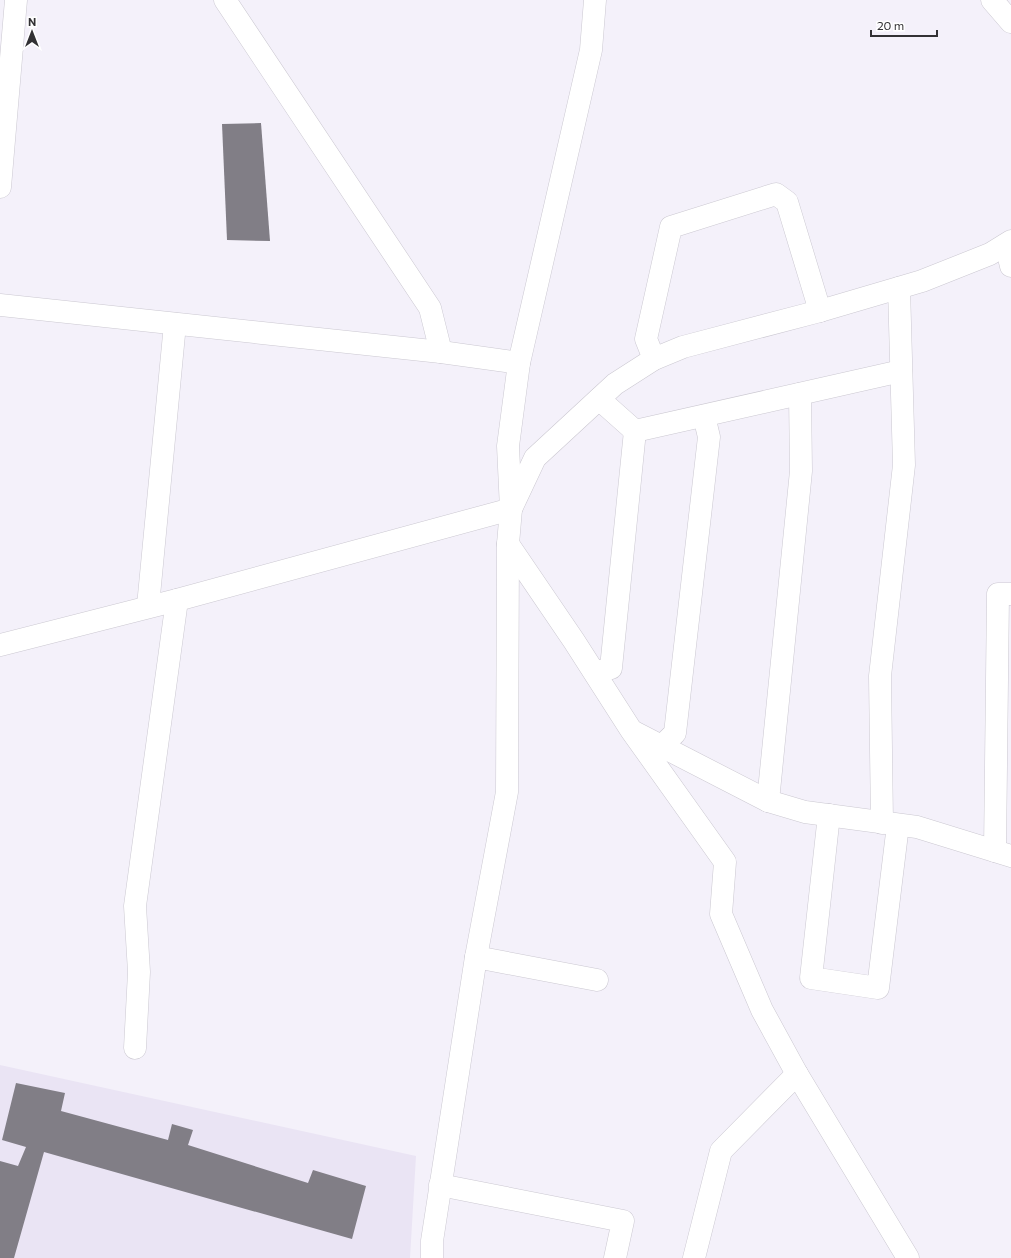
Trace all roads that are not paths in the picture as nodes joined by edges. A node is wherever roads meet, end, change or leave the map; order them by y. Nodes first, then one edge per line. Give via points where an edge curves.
1 (16, 0) edge
2 (225, 0) edge
3 (595, 0) edge
4 (992, 0) edge
5 (1011, 22) edge
6 (5, 72) edge
7 (0, 187) edge
8 (1010, 256) edge
9 (898, 288) junction
10 (0, 305) edge
11 (820, 311) junction
12 (175, 324) junction
13 (441, 352) junction
14 (654, 359) junction
15 (519, 363) junction
16 (901, 371) junction
17 (800, 394) junction
18 (599, 399) junction
19 (704, 416) junction
20 (635, 432) junction
21 (511, 509) junction
22 (508, 544) junction
23 (1011, 594) edge
24 (177, 600) junction
25 (148, 606) junction
26 (0, 645) edge
27 (595, 673) junction
28 (1004, 713) edge
29 (631, 730) junction
30 (662, 746) junction
31 (768, 801) junction
32 (828, 815) junction
33 (890, 824) junction
34 (1003, 854) edge
35 (476, 957) junction
36 (597, 980) dead end
37 (135, 1048) dead end
38 (796, 1074) junction
39 (440, 1185) junction
40 (432, 1258) edge
41 (615, 1258) edge
42 (694, 1258) edge
43 (908, 1258) edge

1 - 6 street
2 - 13 street via 430,308
3 - 15 street via 591,50
4 - 5 street
6 - 7 street
8 - 9 street via 990,254
9 - 11 street
9 - 16 street
10 - 12 street
11 - 14 street via 683,347
11 - 14 street via 787,202 776,194 671,227 646,339
12 - 13 street
12 - 25 street
13 - 15 street
14 - 18 street via 615,384
15 - 21 street via 508,446
16 - 17 street
16 - 33 street via 904,465 880,676
17 - 19 street
17 - 31 street via 801,471
18 - 20 street
18 - 21 street via 535,458
19 - 20 street
19 - 30 street via 709,437 675,733
20 - 27 street via 611,668
21 - 22 street
21 - 24 street
22 - 27 street
22 - 35 street via 506,792
23 - 28 street via 998,594
24 - 25 street
24 - 37 street via 135,906 139,972
25 - 26 street
27 - 29 street
28 - 34 street
29 - 30 street
29 - 38 street via 725,862 721,914 762,1010
30 - 31 street
31 - 32 street via 805,812
32 - 33 street
32 - 33 street via 811,978 878,988
33 - 34 street via 917,827
35 - 36 street
35 - 39 street
38 - 42 street via 722,1151
38 - 43 street
39 - 40 street
39 - 41 street via 623,1220

